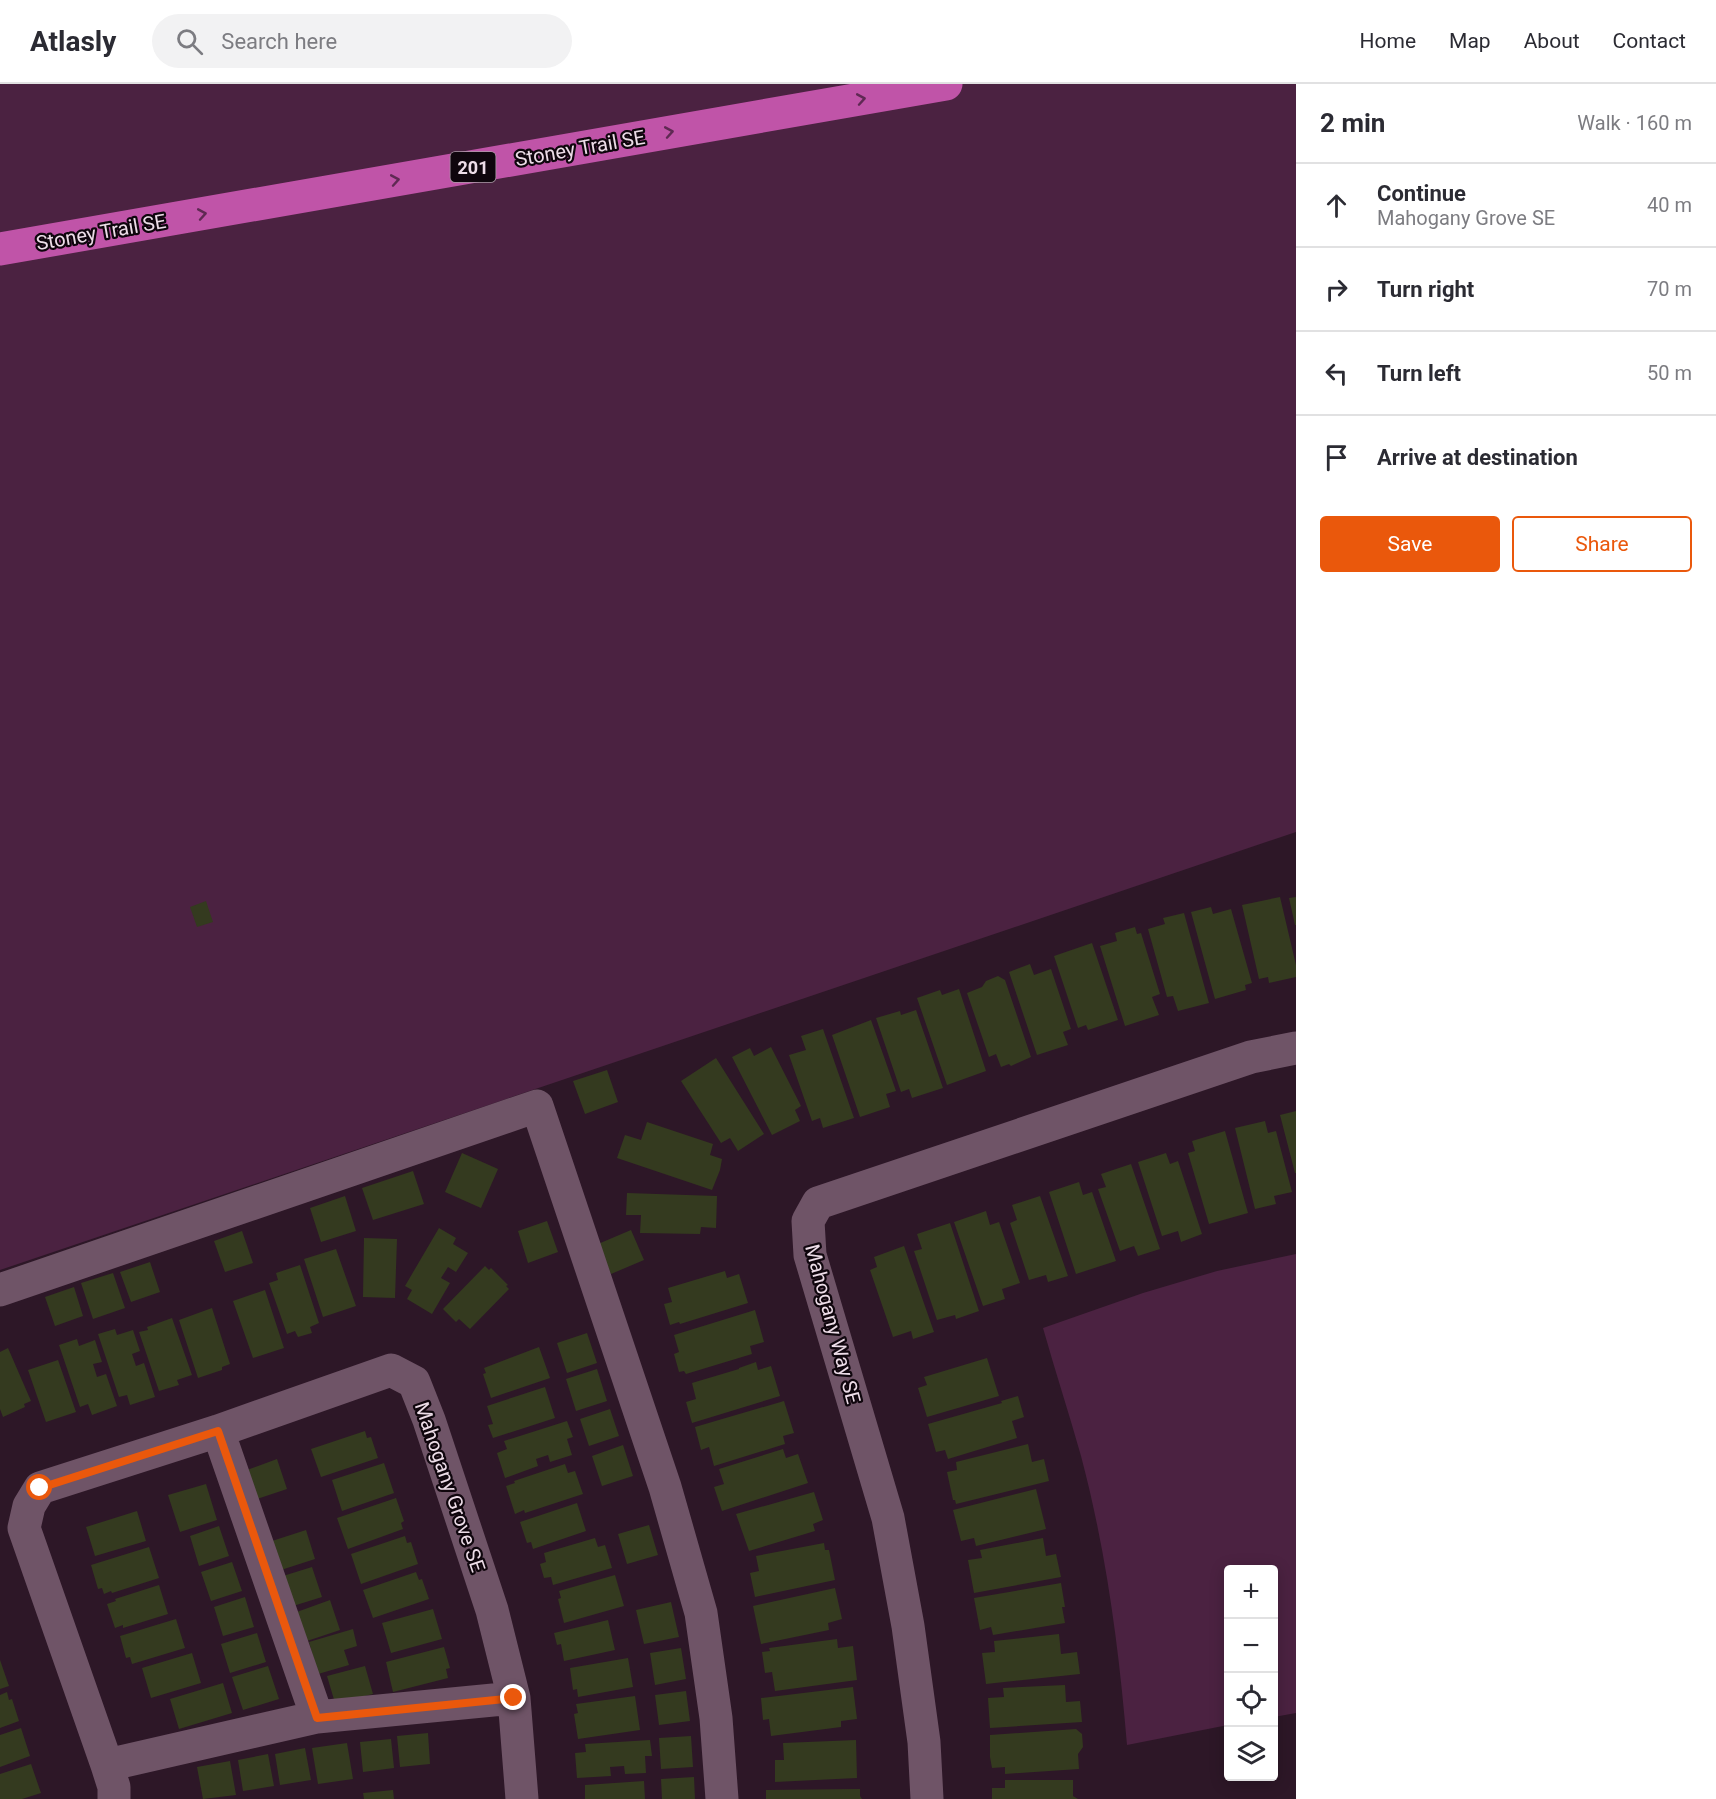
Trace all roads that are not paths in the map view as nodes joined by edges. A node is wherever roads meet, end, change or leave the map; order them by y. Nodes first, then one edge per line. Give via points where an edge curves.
1 (946, 84) edge
2 (0, 249) edge
3 (1296, 1048) edge
4 (0, 1290) edge
5 (218, 1431) junction
6 (14, 1509) edge
7 (514, 1698) junction
8 (317, 1718) junction
9 (116, 1787) edge
10 (522, 1799) edge
11 (722, 1799) edge
12 (927, 1799) edge

2 -> 1 highway, Stoney Trail SE / 201
3 - 12 street, Mahogany Way SE via 1251,1057 818,1203 808,1221 810,1255 888,1518 908,1626 924,1742
4 - 11 street via 537,1106 664,1487 701,1613 716,1718
5 - 6 street, Mahogany Grove SE via 40,1488
5 - 7 street, Mahogany Grove SE via 391,1370 414,1382 492,1610
5 - 8 street
6 - 9 street, Mahogany Grove SE
7 - 8 street
7 - 10 street, Mahogany Grove SE
8 - 9 street

